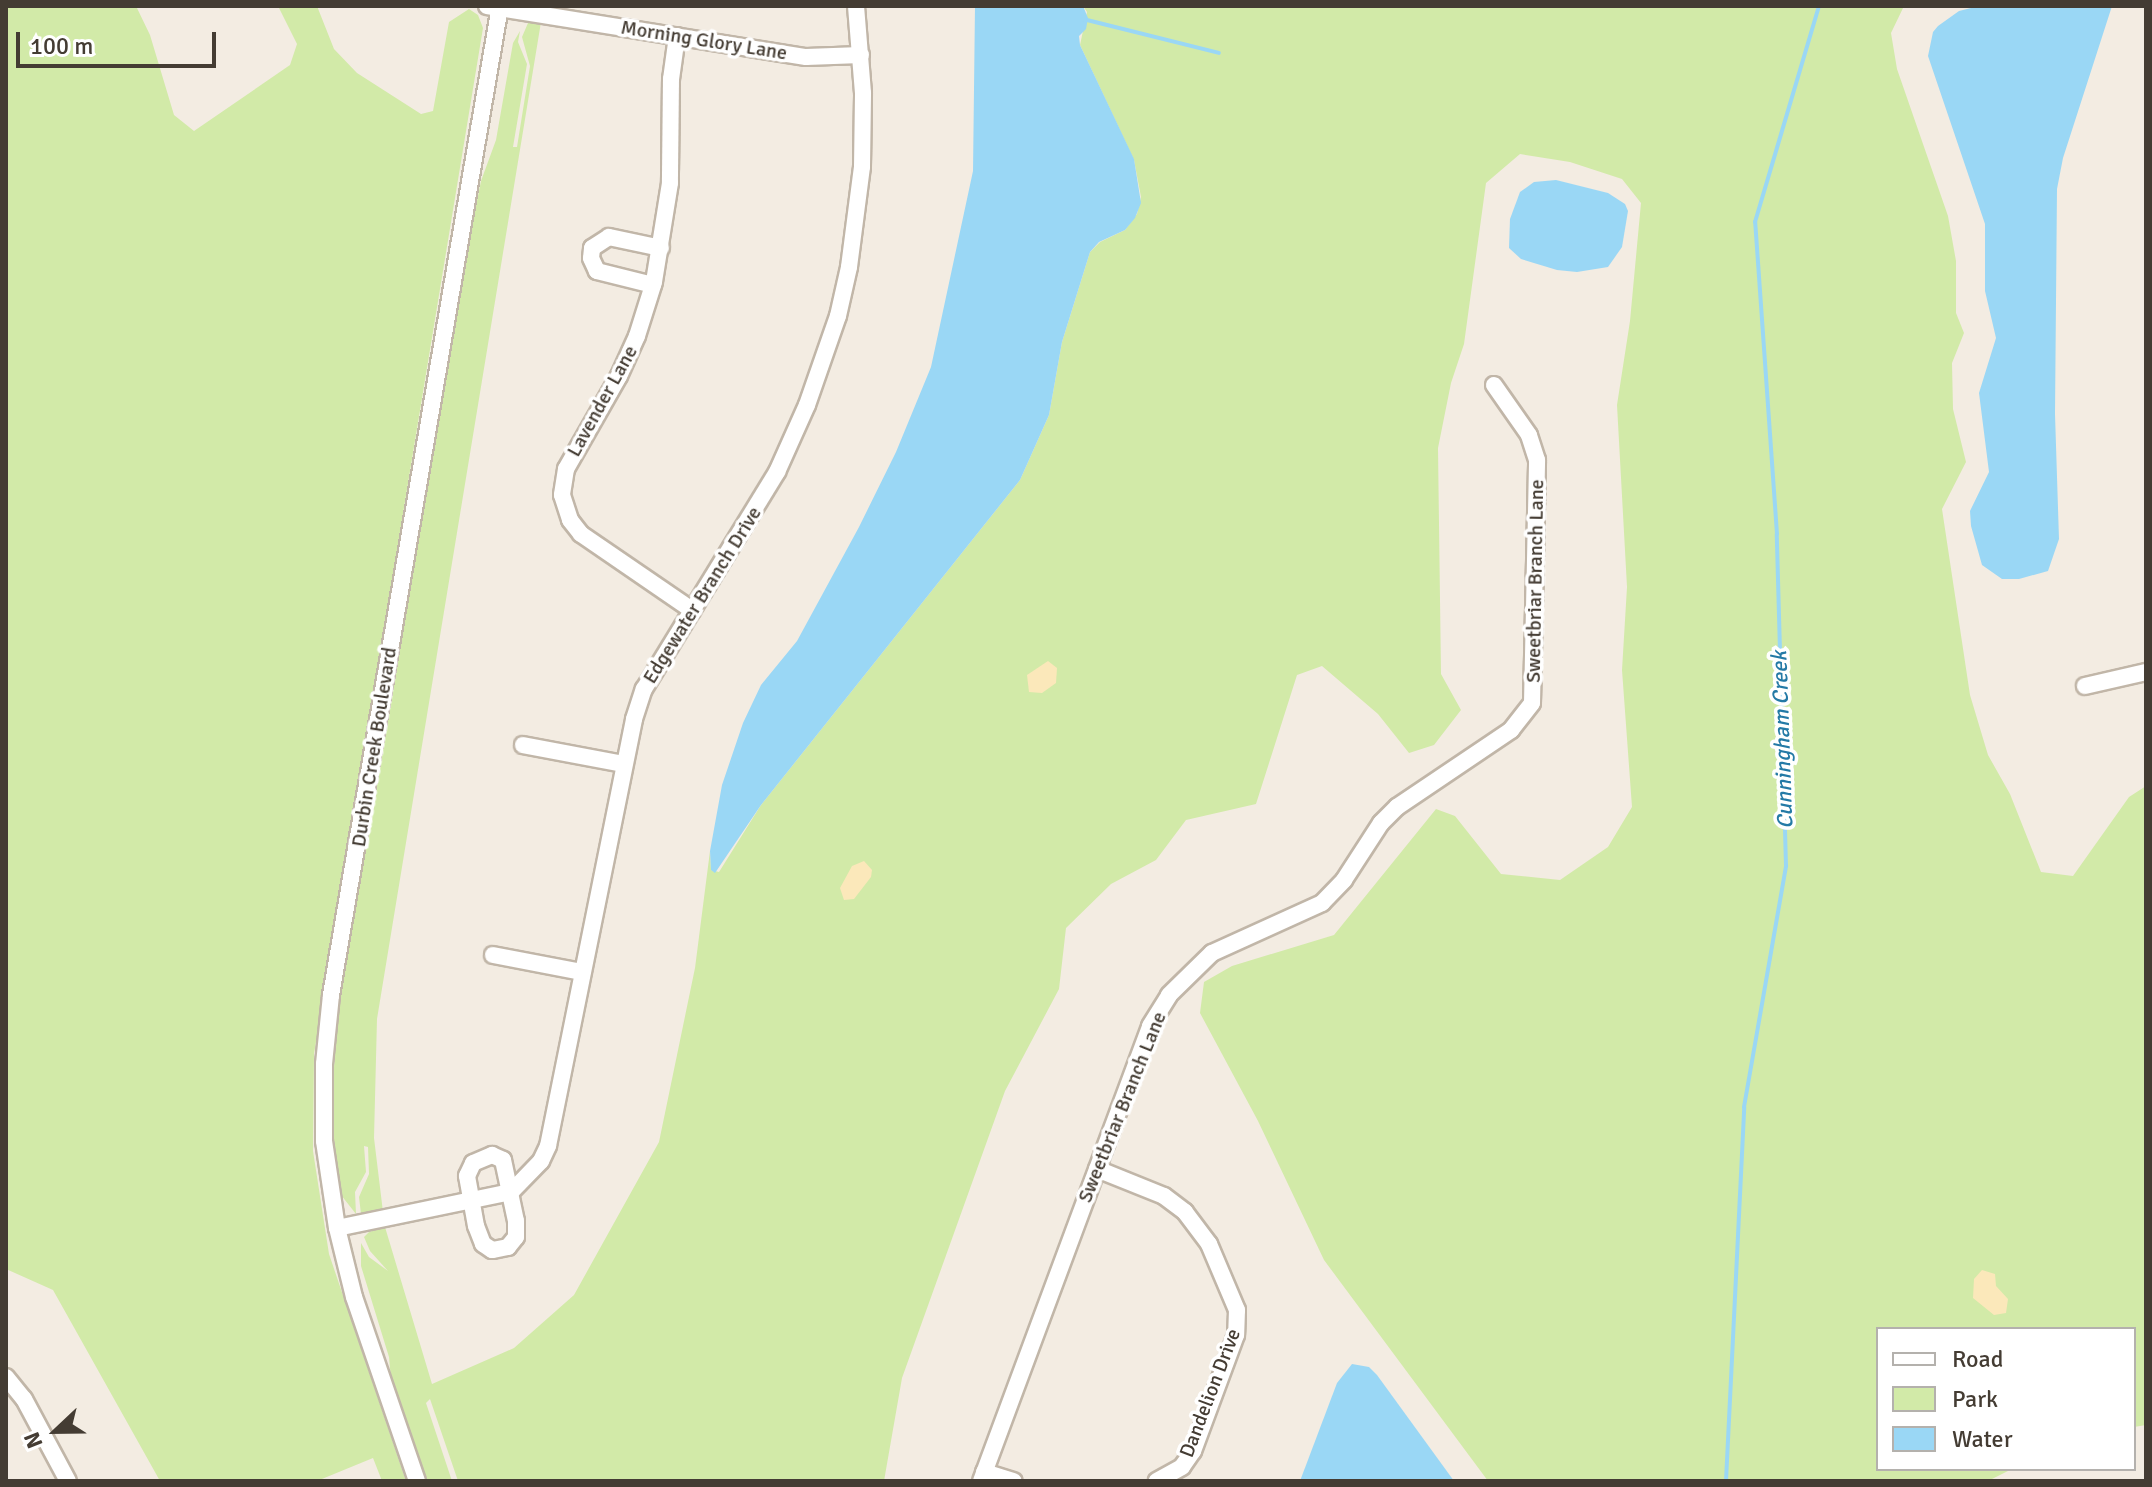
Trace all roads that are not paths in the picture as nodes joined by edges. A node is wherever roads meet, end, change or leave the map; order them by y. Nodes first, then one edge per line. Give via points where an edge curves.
1 (856, 6) edge
2 (496, 7) edge
3 (677, 36) junction
4 (861, 55) junction
5 (661, 248) junction
6 (653, 285) junction
7 (1494, 385) dead end
8 (692, 610) junction
9 (2146, 672) edge
10 (2085, 686) dead end
11 (523, 745) dead end
12 (624, 764) junction
13 (493, 955) dead end
14 (582, 972) junction
15 (1097, 1169) junction
16 (511, 1192) junction
17 (471, 1203) junction
18 (337, 1228) junction
19 (6, 1377) edge
20 (983, 1476) edge
21 (68, 1481) edge
22 (417, 1481) edge
23 (1014, 1481) edge
24 (1157, 1481) edge

1 - 4 street, Edgewater Branch Drive
2 - 3 street, Morning Glory Lane
2 - 18 street, Durbin Creek Boulevard via 327,1026 324,1141
3 - 4 street, Morning Glory Lane via 806,57
3 - 5 street, Lavender Lane via 670,183
4 - 8 street, Edgewater Branch Drive via 862,167 854,242 838,316 777,472
5 - 6 street, Lavender Lane
5 - 6 street via 609,237 592,248 597,271
6 - 8 street, Lavender Lane via 619,376 566,469 562,495 581,534
7 - 15 street, Sweetbriar Branch Lane via 1529,435 1537,460 1534,691 1526,713 1511,730 1397,807 1322,903 1223,947 1176,985 1150,1026
8 - 12 street, Edgewater Branch Drive via 648,681
9 - 10 street
11 - 12 street
12 - 14 street, Edgewater Branch Drive
13 - 14 street
14 - 16 street, Edgewater Branch Drive via 548,1146 532,1174
15 - 20 street, Sweetbriar Branch Lane
15 - 24 street, Dandelion Drive via 1164,1196 1185,1212 1209,1244 1237,1310 1236,1335 1193,1451 1182,1467
16 - 17 street
16 - 17 street via 503,1160 481,1157 467,1176
16 - 17 street via 516,1237 508,1247 492,1250 483,1244
17 - 18 street
18 - 22 street, Durbin Creek Boulevard via 354,1297
19 - 21 street via 24,1399
20 - 23 street

